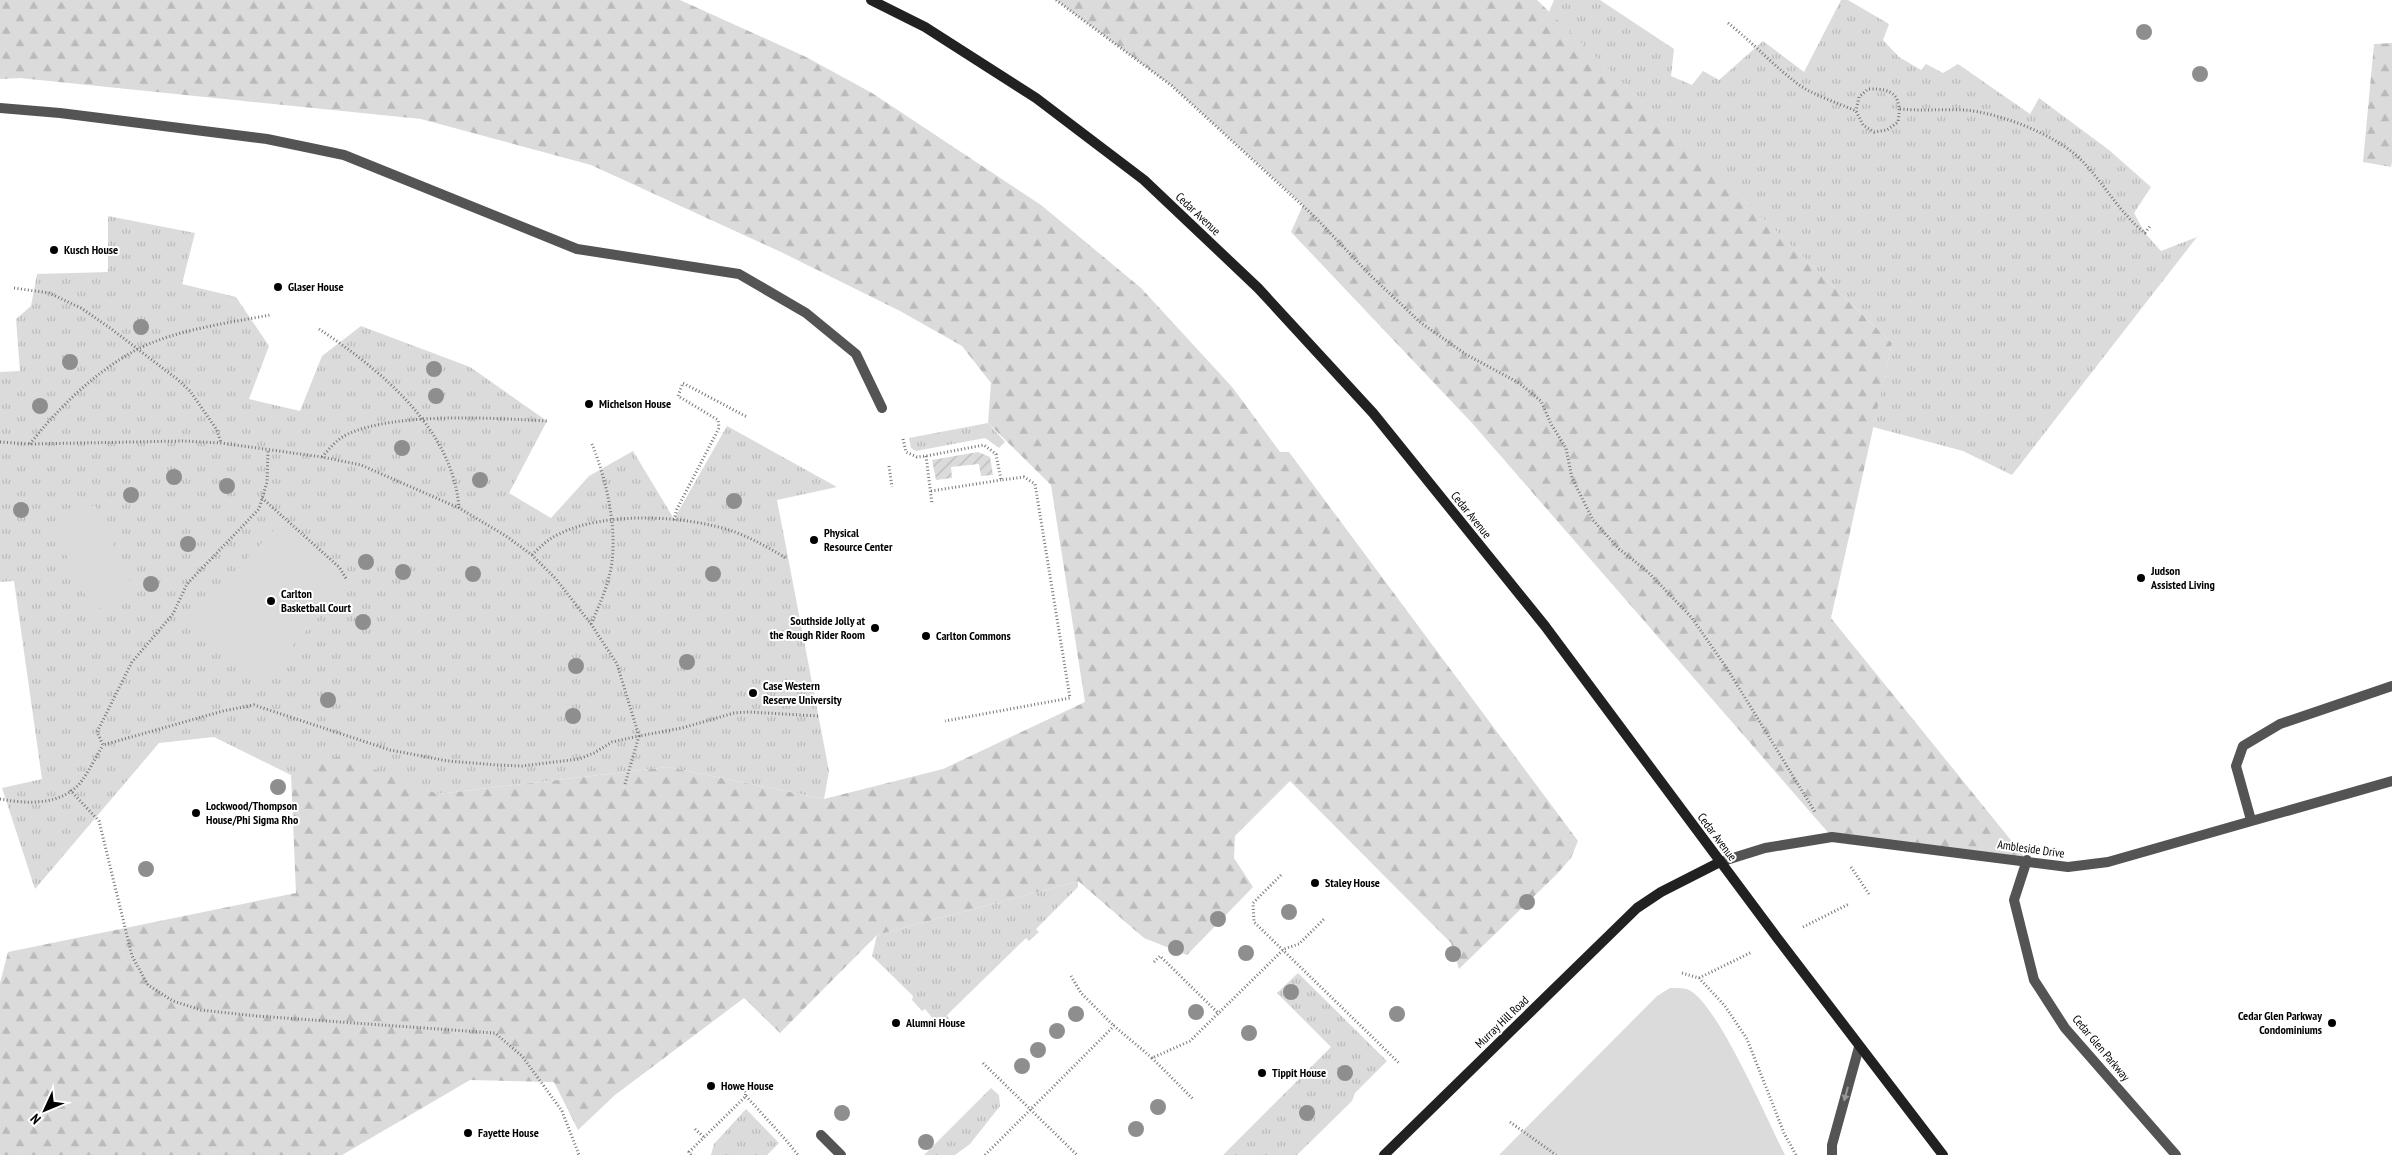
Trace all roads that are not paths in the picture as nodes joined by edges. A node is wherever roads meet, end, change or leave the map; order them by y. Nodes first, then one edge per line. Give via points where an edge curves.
1 (871, 0) edge
2 (0, 108) edge
3 (882, 408) dead end
4 (2392, 686) edge
5 (2392, 781) edge
6 (2251, 820) junction
7 (2027, 860) junction
8 (1720, 862) junction
9 (1859, 1047) junction
10 (821, 1135) dead end
11 (841, 1155) edge
12 (1384, 1155) edge
13 (1832, 1155) edge
14 (1943, 1155) edge
15 (2176, 1155) edge

1 - 8 main road, Cedar Avenue via 925,27 1036,98 1144,180 1258,288 1373,413 1545,626
2 - 3 street via 267,139 344,155 577,249 739,274 806,313 856,354
4 - 6 street via 2280,724 2243,746 2236,766
5 - 6 street, Ambleside Drive
6 - 7 street, Ambleside Drive via 2108,862 2068,867
7 - 8 street, Ambleside Drive via 1832,837 1764,848
7 - 15 street, Cedar Glen Parkway via 2014,900 2034,980 2066,1028
8 - 9 main road, Cedar Avenue
8 - 12 main road, Murray Hill Road via 1661,892 1638,908
9 -> 13 street
9 - 14 main road, Cedar Avenue
10 - 11 street

